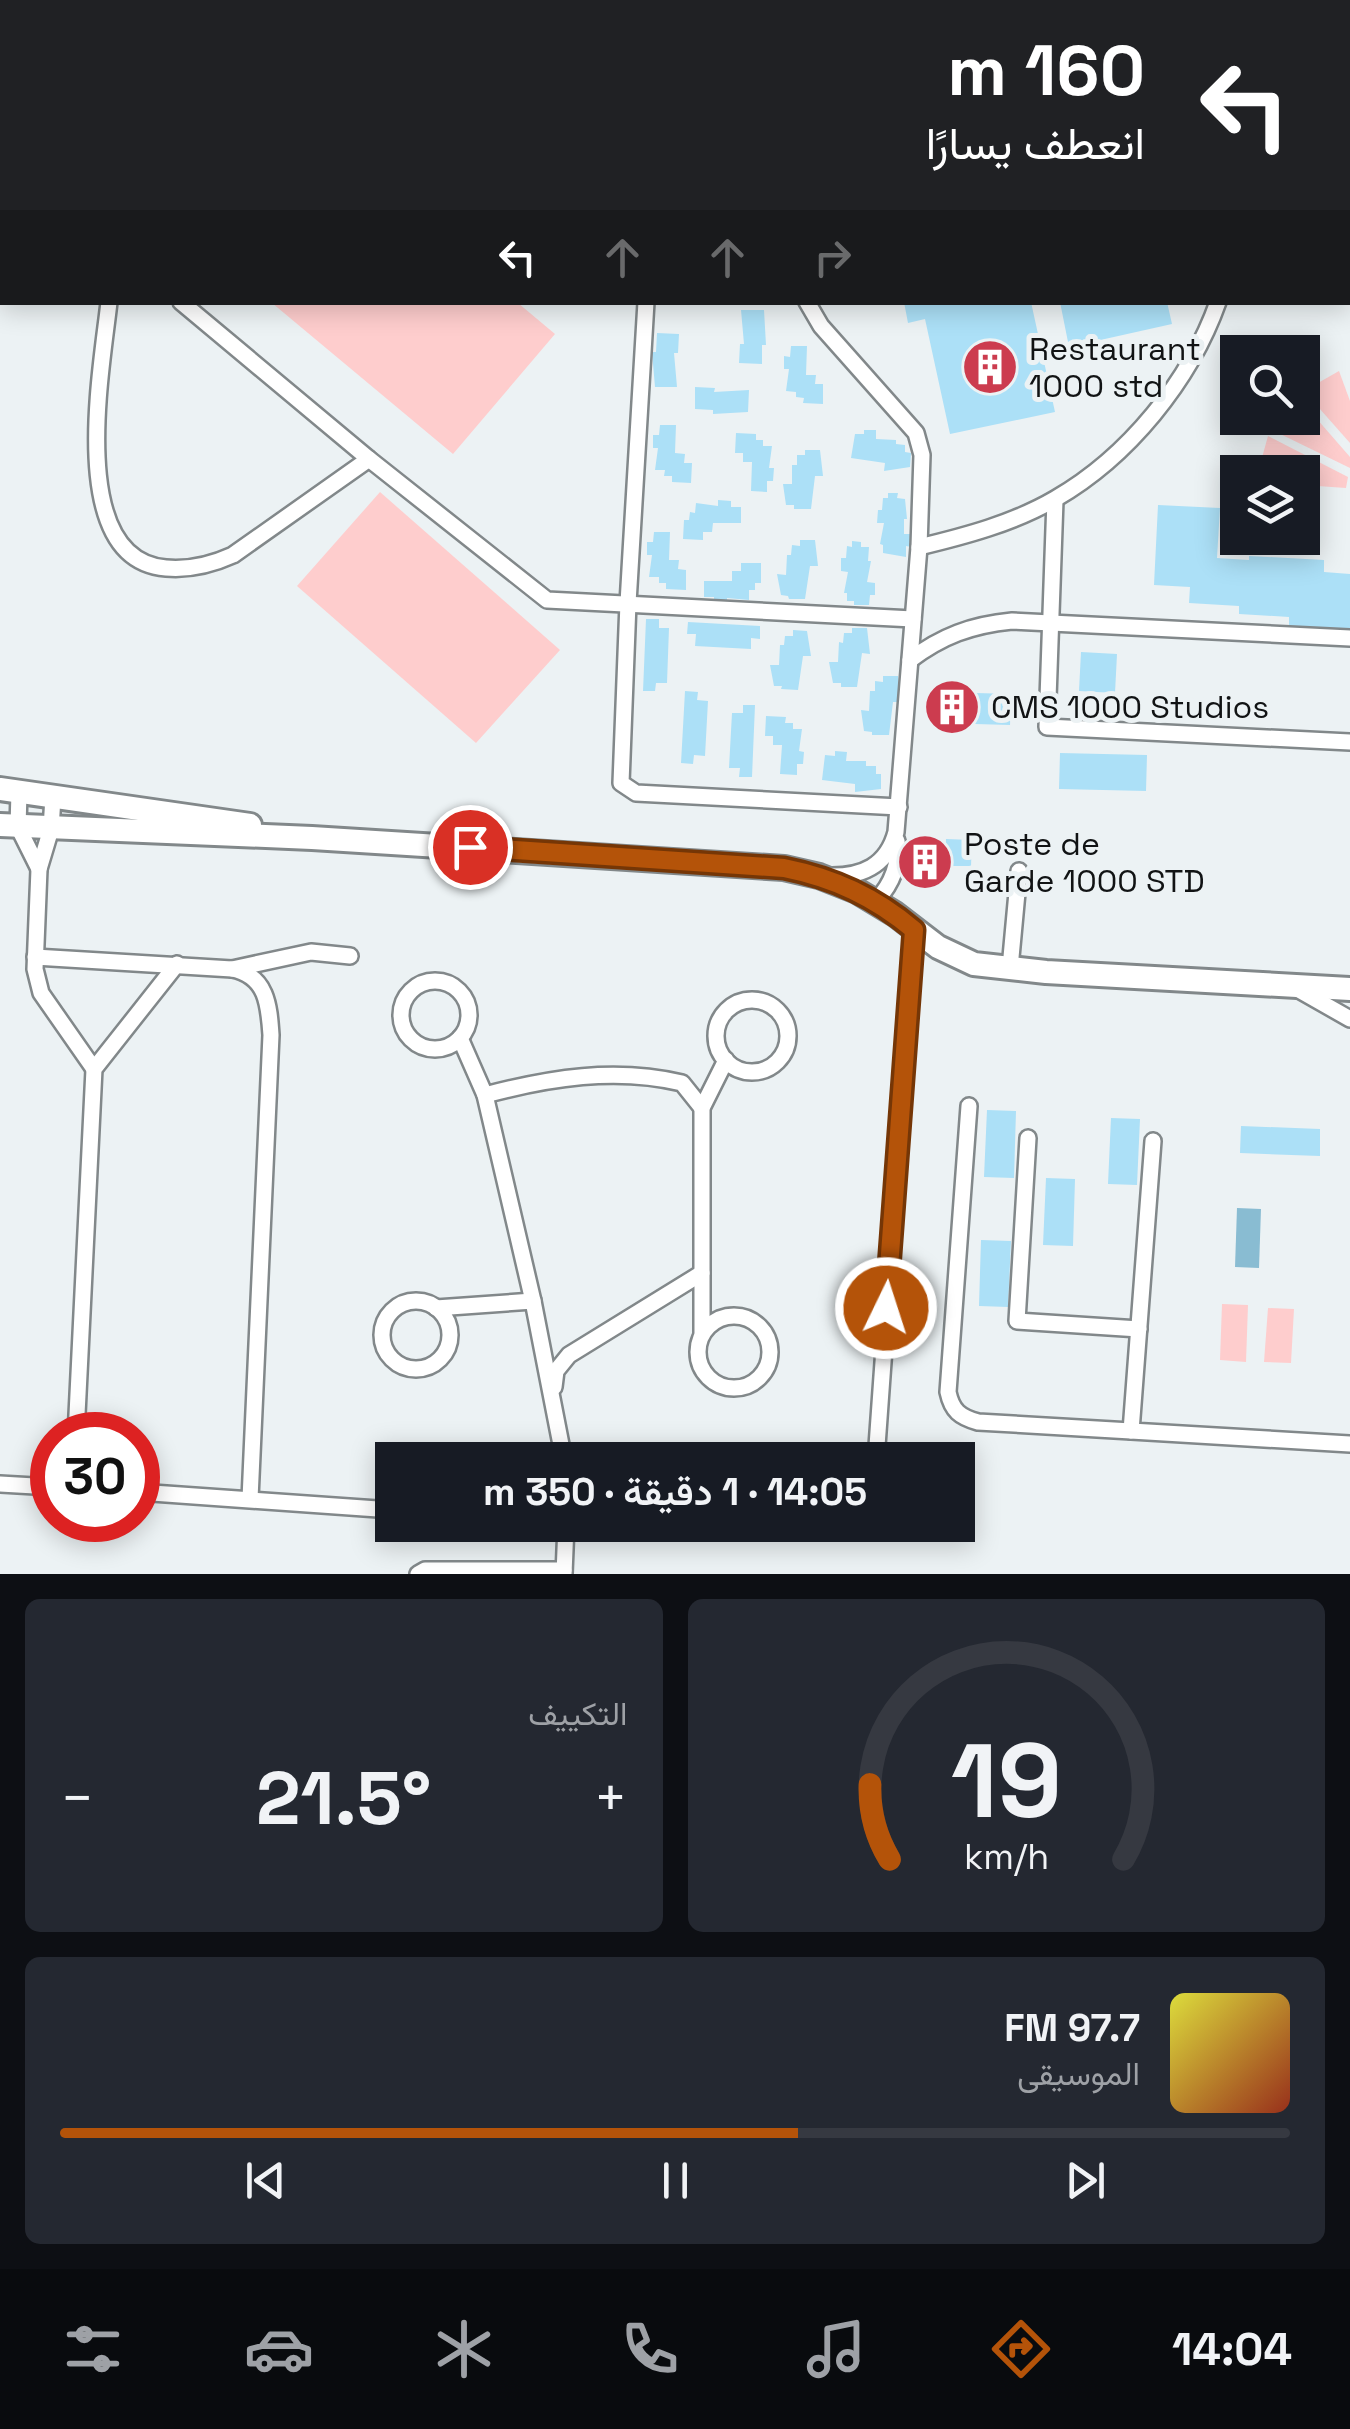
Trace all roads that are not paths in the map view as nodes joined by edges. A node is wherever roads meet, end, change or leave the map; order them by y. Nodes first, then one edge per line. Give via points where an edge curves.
1 (109, 305) edge
2 (185, 305) edge
3 (646, 305) edge
4 (809, 305) edge
5 (1217, 305) edge
6 (369, 459) junction
7 (1055, 500) junction
8 (919, 547) junction
9 (628, 603) junction
10 (913, 619) junction
11 (1048, 624) junction
12 (1350, 638) edge
13 (910, 660) junction
14 (1350, 742) edge
15 (10, 790) edge
16 (52, 797) junction
17 (899, 807) junction
18 (9, 826) edge
19 (51, 829) junction
20 (896, 832) junction
21 (312, 838) junction
22 (39, 869) junction
23 (1019, 871) dead end
24 (819, 876) junction
25 (876, 901) junction
26 (914, 930) junction
27 (350, 956) dead end
28 (34, 957) junction
29 (177, 964) junction
30 (1010, 968) junction
31 (232, 970) junction
32 (1292, 985) junction
33 (1350, 989) edge
34 (1350, 1018) edge
35 (460, 1038) junction
36 (726, 1060) junction
37 (94, 1069) junction
38 (485, 1095) junction
39 (969, 1106) dead end
40 (702, 1108) junction
41 (1028, 1138) dead end
42 (1154, 1141) dead end
43 (702, 1273) junction
44 (533, 1302) junction
45 (436, 1308) junction
46 (1138, 1329) junction
47 (702, 1333) junction
48 (552, 1400) junction
49 (77, 1412) edge
50 (1130, 1431) junction
51 (560, 1442) edge
52 (877, 1442) edge
53 (1350, 1444) edge
54 (0, 1484) edge
55 (30, 1486) edge
56 (160, 1494) edge
57 (250, 1500) junction
58 (375, 1509) edge
59 (565, 1542) edge
60 (564, 1572) edge
61 (418, 1574) edge

1 - 6 street via 98,469 107,514 130,556 161,568 218,562
2 - 6 street
3 - 9 street
4 - 8 street via 916,433 922,456
5 - 7 street via 1196,352 1158,408 1108,460
6 - 9 street via 542,597
7 - 8 street
7 - 11 street
8 - 10 street
9 - 10 street
9 - 17 street via 620,775 626,789
10 - 13 street
11 - 12 street
11 - 13 street via 964,628
11 - 14 street via 1046,727
13 - 17 street
15 - 16 street
15 - 18 street
16 - 19 street
16 - 21 street
17 - 20 street
18 - 19 street
18 - 22 street
19 - 21 street
19 - 22 street
20 - 24 street via 878,865
20 - 25 street via 896,869
21 - 24 street via 708,861
22 - 28 street
23 - 30 street
24 - 25 street
25 - 26 street
26 - 30 street via 954,957
26 - 52 street
27 - 31 street via 311,952
28 - 29 street
28 - 37 street via 41,992
29 - 31 street
29 - 37 street
30 - 32 street
31 - 57 street via 259,982 271,1035
32 - 33 street
32 - 34 street
35 - 35 street via 468,1008 457,990 426,982 408,994 403,1027 418,1045 440,1049
35 - 38 street
36 - 36 street via 756,1072 777,1062 788,1032 779,1012 757,1000 732,1006 716,1038
36 - 40 street
37 - 49 street
38 - 40 street via 555,1078 640,1077 682,1083
38 - 44 street
39 - 50 street via 950,1404 978,1422
40 - 43 street
41 - 46 street via 1016,1322
42 - 46 street
43 - 47 street
43 - 48 street via 568,1356 556,1371
44 - 45 street
44 - 48 street
45 - 45 street via 416,1301 388,1315 384,1346 398,1364 420,1369 447,1349 449,1326
46 - 50 street
47 - 47 street via 700,1366 715,1383 738,1388 766,1370 770,1346 758,1324 722,1318
48 - 51 street
50 - 53 street
54 - 55 street
56 - 57 street
57 - 58 street
59 - 60 street
60 - 61 street

